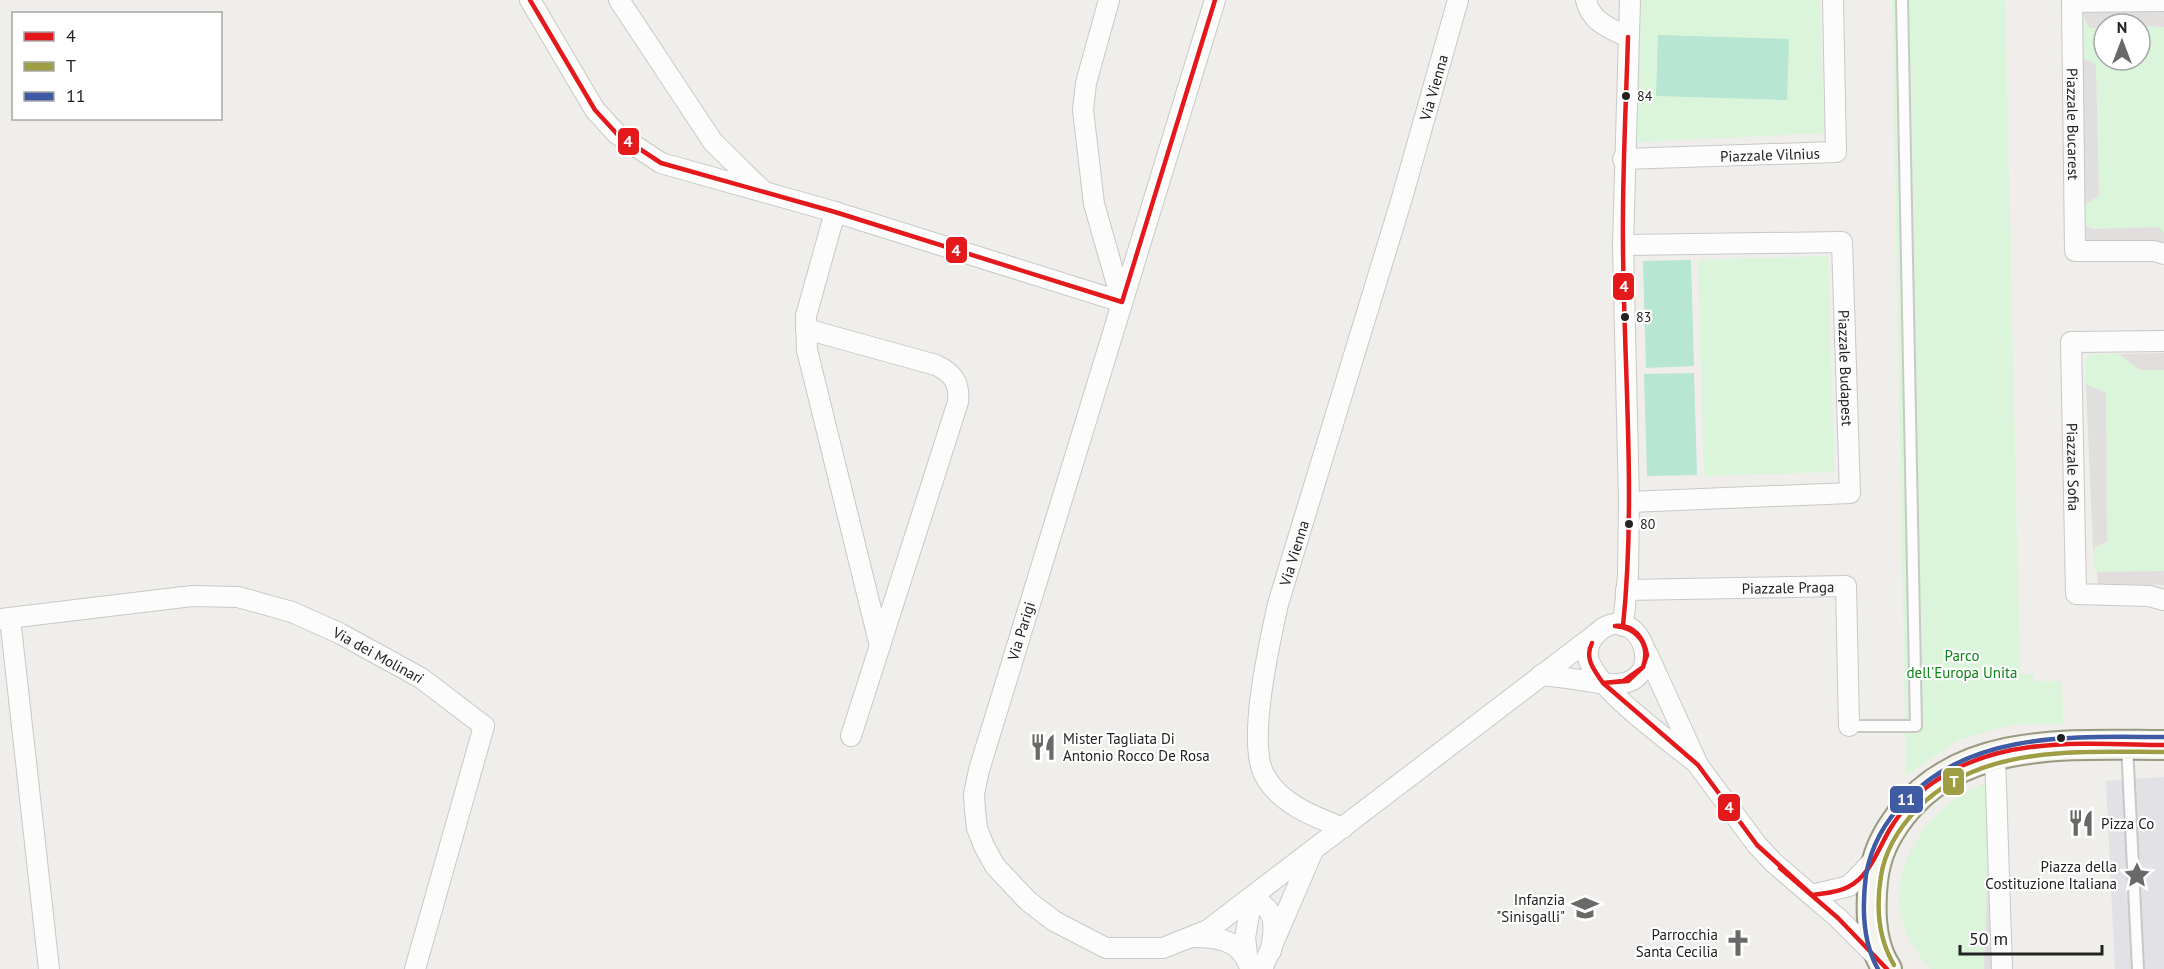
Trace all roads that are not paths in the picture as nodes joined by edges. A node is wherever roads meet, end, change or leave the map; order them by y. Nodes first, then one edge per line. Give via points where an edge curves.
1 (530, 0) edge
2 (619, 0) edge
3 (1109, 0) edge
4 (1215, 0) edge
5 (1458, 0) edge
6 (1586, 0) edge
7 (1629, 0) edge
8 (1833, 0) edge
9 (1902, 0) edge
10 (2164, 1) edge
11 (1628, 37) junction
12 (1623, 159) junction
13 (766, 194) junction
14 (835, 212) junction
15 (1623, 245) junction
16 (2164, 254) edge
17 (1122, 302) junction
18 (806, 329) junction
19 (2164, 341) edge
20 (1629, 502) junction
21 (1626, 590) junction
22 (2164, 600) edge
23 (5, 618) edge
24 (1623, 626) junction
25 (1596, 634) junction
26 (880, 646) junction
27 (1647, 653) junction
28 (1541, 675) junction
29 (1603, 683) junction
30 (1849, 726) joint
31 (851, 736) dead end
32 (2127, 745) junction
33 (2164, 745) edge
34 (1995, 755) junction
35 (1698, 765) junction
36 (1343, 828) junction
37 (1312, 852) junction
38 (1876, 858) junction
39 (1812, 895) junction
40 (1252, 897) junction
41 (1190, 937) junction
42 (1271, 951) junction
43 (1253, 966) edge
44 (1885, 966) edge
45 (49, 969) edge
46 (415, 969) edge
47 (2002, 969) edge
48 (2138, 969) edge

1 - 13 street via 590,103 617,134 661,163
2 - 13 street via 713,142
3 - 17 street via 1086,83 1083,110 1094,204
4 - 17 street, Via Parigi
5 - 36 street, Via Vienna via 1278,604 1265,667 1258,753 1264,775 1281,796
6 - 11 street via 1600,24
7 - 11 street
8 - 12 street, Piazzale Vilnius via 1836,152
9 - 30 lane via 1916,726
10 - 16 street, Piazzale Bucarest via 2072,2 2075,250
11 - 12 street
12 - 15 street
13 - 14 street
14 - 17 street
14 - 18 street via 811,296
15 - 20 street
15 - 20 street, Piazzale Budapest via 1842,242 1850,493
17 - 41 street, Via Parigi via 979,770 975,794 977,828 995,866 1028,902 1054,921 1106,948 1163,948
18 - 26 street via 807,350
18 - 26 street via 936,365 951,372 960,390
19 - 22 street, Piazzale Sofia via 2071,342 2076,594
20 - 21 street
21 - 24 street
21 - 30 street, Piazzale Praga via 1845,586
23 - 45 street, Via dei Molinari
23 - 46 street, Via dei Molinari via 192,596 238,597 292,612 339,633 421,678 484,726
24 - 25 street via 1610,626
24 - 27 street via 1640,636
25 - 28 street
25 - 29 street via 1588,656
26 - 31 street
27 - 29 street via 1633,679
27 - 35 street
28 - 29 street
28 - 36 street
29 - 35 street
32 - 33 street
32 - 34 street via 2050,746
32 - 48 lane
34 - 38 street via 1967,764 1934,782 1890,828
34 - 47 street
35 - 39 street via 1757,845
36 - 37 street, Via Parigi
37 - 40 street, Via Parigi
37 - 42 street
38 - 39 street via 1849,886
38 - 44 street via 1870,909 1874,940
39 - 44 street
40 - 41 street, Via Parigi via 1208,930
40 - 42 street via 1266,905 1273,915
40 - 43 street via 1245,938
41 - 43 street via 1229,941
42 - 43 street

